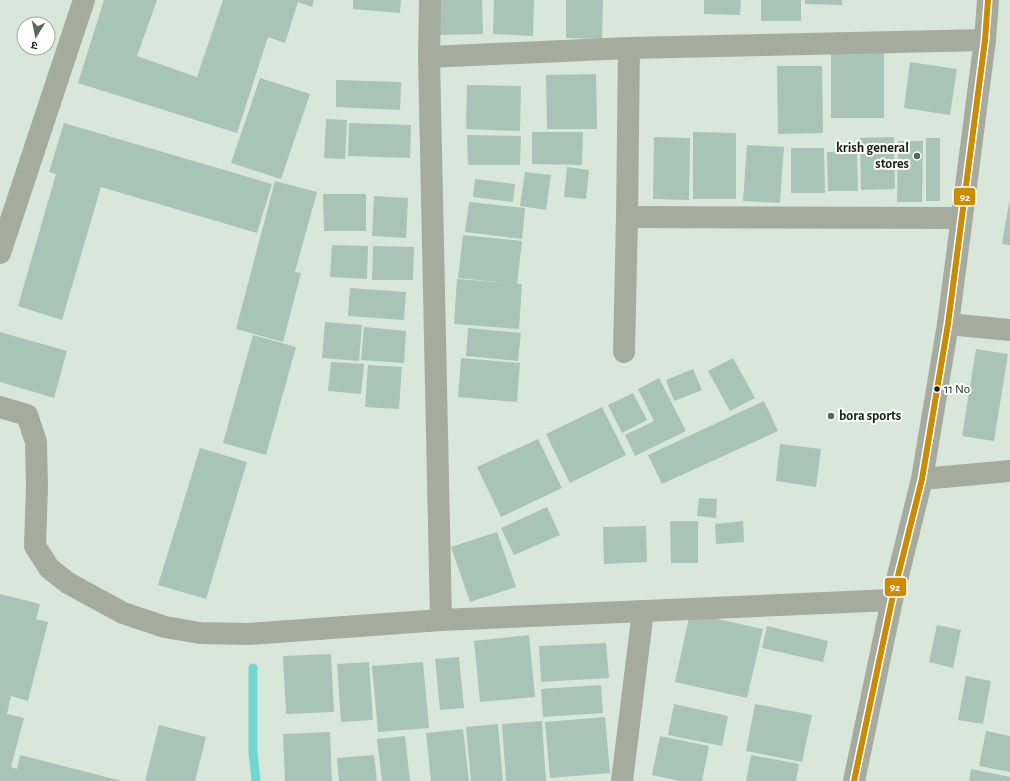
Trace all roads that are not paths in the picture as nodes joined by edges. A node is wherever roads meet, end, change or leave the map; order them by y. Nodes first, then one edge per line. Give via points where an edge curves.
1 (84, 0) edge
2 (430, 0) edge
3 (988, 0) edge
4 (985, 40) junction
5 (629, 48) junction
6 (429, 57) junction
7 (627, 217) junction
8 (961, 218) junction
9 (0, 253) edge
10 (948, 324) junction
11 (1010, 330) edge
12 (624, 352) dead end
13 (0, 407) edge
14 (1010, 471) edge
15 (922, 479) junction
16 (892, 600) junction
17 (643, 611) junction
18 (441, 620) junction
19 (622, 781) edge
20 (854, 781) edge

1 - 9 street
2 - 6 street
3 - 4 street
4 - 5 street
4 - 8 street
5 - 6 street
5 - 7 street
6 - 18 street
7 - 8 street
7 - 12 street
8 - 10 street
10 - 11 street
10 - 15 street
13 - 18 street via 27,415 36,442 35,546 49,568 68,583 123,613 164,627 200,633 249,634
14 - 15 street
15 - 16 street
16 - 17 street
16 - 20 street
17 - 18 street
17 - 19 street

